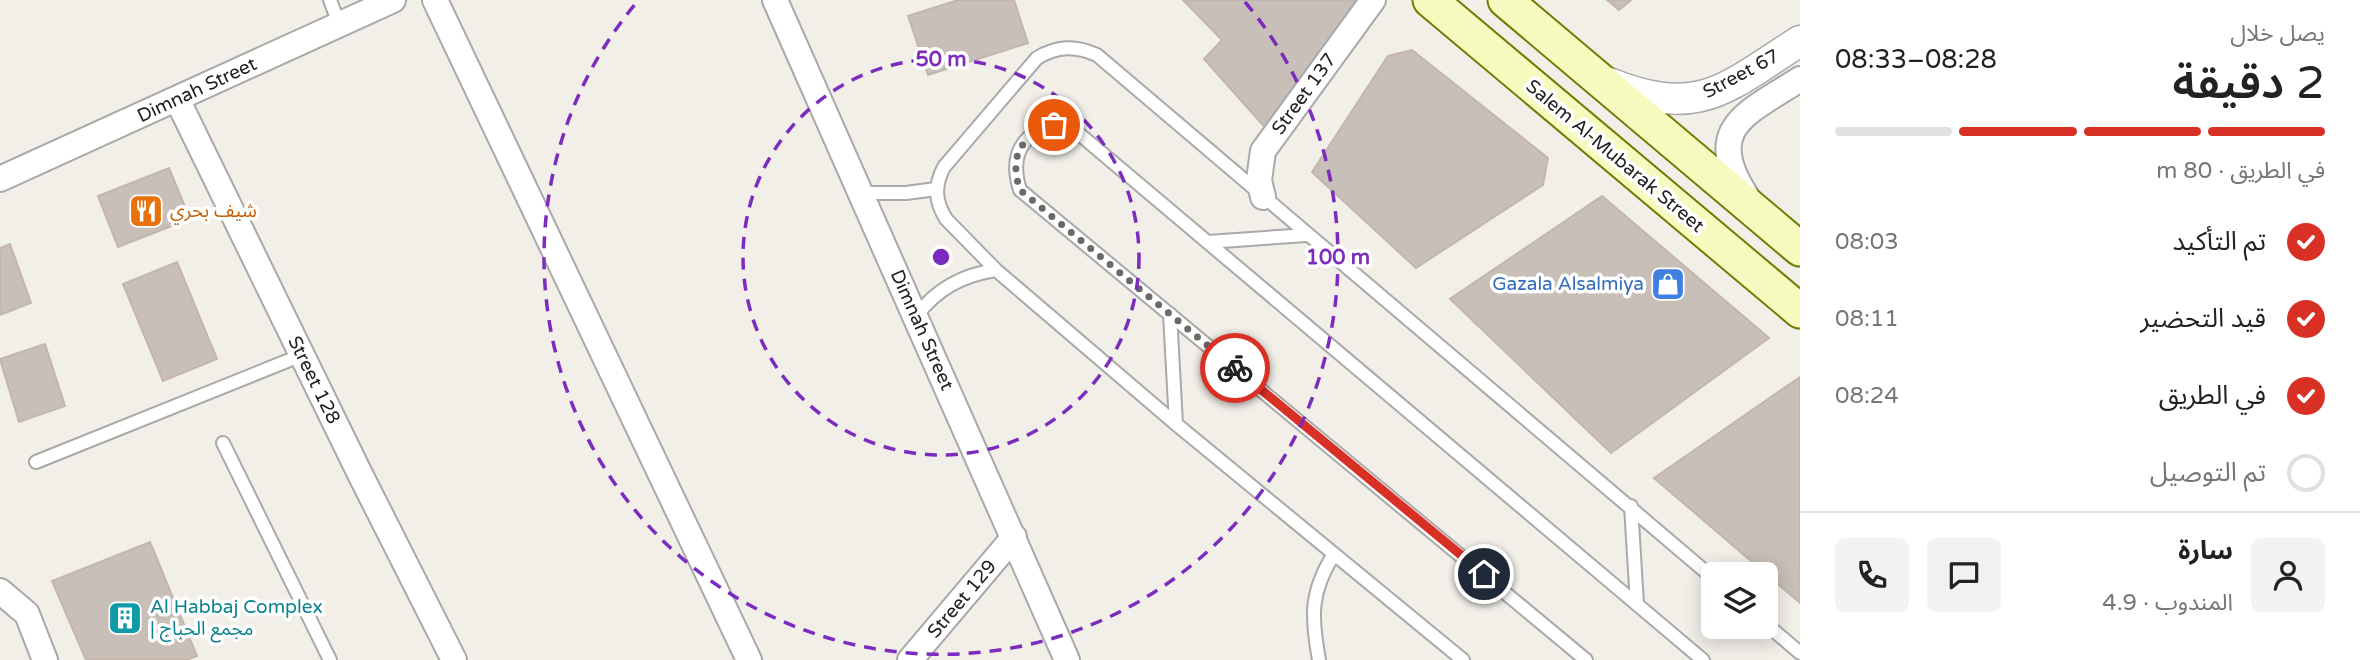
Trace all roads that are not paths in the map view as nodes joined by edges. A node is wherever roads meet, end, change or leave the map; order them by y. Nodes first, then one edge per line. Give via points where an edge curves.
1 (330, 0) edge
2 (393, 0) edge
3 (435, 0) edge
4 (775, 0) edge
5 (1373, 0) edge
6 (1430, 0) edge
7 (1505, 0) edge
8 (339, 24) junction
9 (1800, 41) edge
10 (1599, 79) junction
11 (1800, 79) edge
12 (177, 99) junction
13 (0, 179) edge
14 (936, 189) junction
15 (861, 193) junction
16 (1263, 197) junction
17 (1757, 212) junction
18 (1307, 235) junction
19 (1208, 242) junction
20 (1800, 249) edge
21 (996, 270) junction
22 (1800, 311) edge
23 (1170, 314) junction
24 (916, 316) junction
25 (302, 355) junction
26 (1176, 424) junction
27 (223, 443) dead end
28 (36, 461) dead end
29 (1631, 506) junction
30 (1014, 537) junction
31 (1334, 554) junction
32 (1701, 567) edge
33 (0, 591) edge
34 (1637, 604) junction
35 (1778, 634) edge
36 (1800, 653) edge
37 (45, 660) edge
38 (330, 660) edge
39 (454, 660) edge
40 (749, 660) edge
41 (910, 660) edge
42 (1067, 660) edge
43 (1319, 660) edge
44 (1464, 660) edge
45 (1586, 660) edge
46 (1703, 660) edge

1 - 8 lane
2 - 8 street, Dimnah Street
3 - 40 street
4 - 15 street, Dimnah Street
5 - 16 street, Street 137 via 1264,151 1259,180
6 - 22 main road, Salem Al-Mubarak Street
7 - 10 main road
8 - 12 street, Dimnah Street
9 - 10 street, Street 67 via 1705,97 1643,96
10 - 17 main road
11 - 17 street via 1751,111 1728,139 1732,174
12 - 13 street, Dimnah Street
12 - 25 street, Street 128
14 - 15 lane
14 - 16 lane via 944,167 1037,58 1073,47 1097,55
14 - 21 lane via 946,219
15 - 24 street, Dimnah Street
16 - 18 lane
17 - 20 main road
18 - 19 lane
18 - 29 lane
19 - 23 lane via 1071,127 1054,125 1038,131 1021,149 1015,174 1020,190
19 - 34 lane
21 - 24 lane via 950,283
21 - 26 lane
23 - 26 lane
23 - 45 lane
24 - 30 street, Dimnah Street
25 - 28 lane
25 - 39 street, Street 128
26 - 31 lane
27 - 38 lane
29 - 32 lane
29 - 34 lane
30 - 41 street, Street 129
30 - 42 street, Dimnah Street
31 - 43 lane via 1318,580 1312,626
31 - 44 lane
33 - 37 street via 27,614
34 - 46 lane
35 - 36 lane

